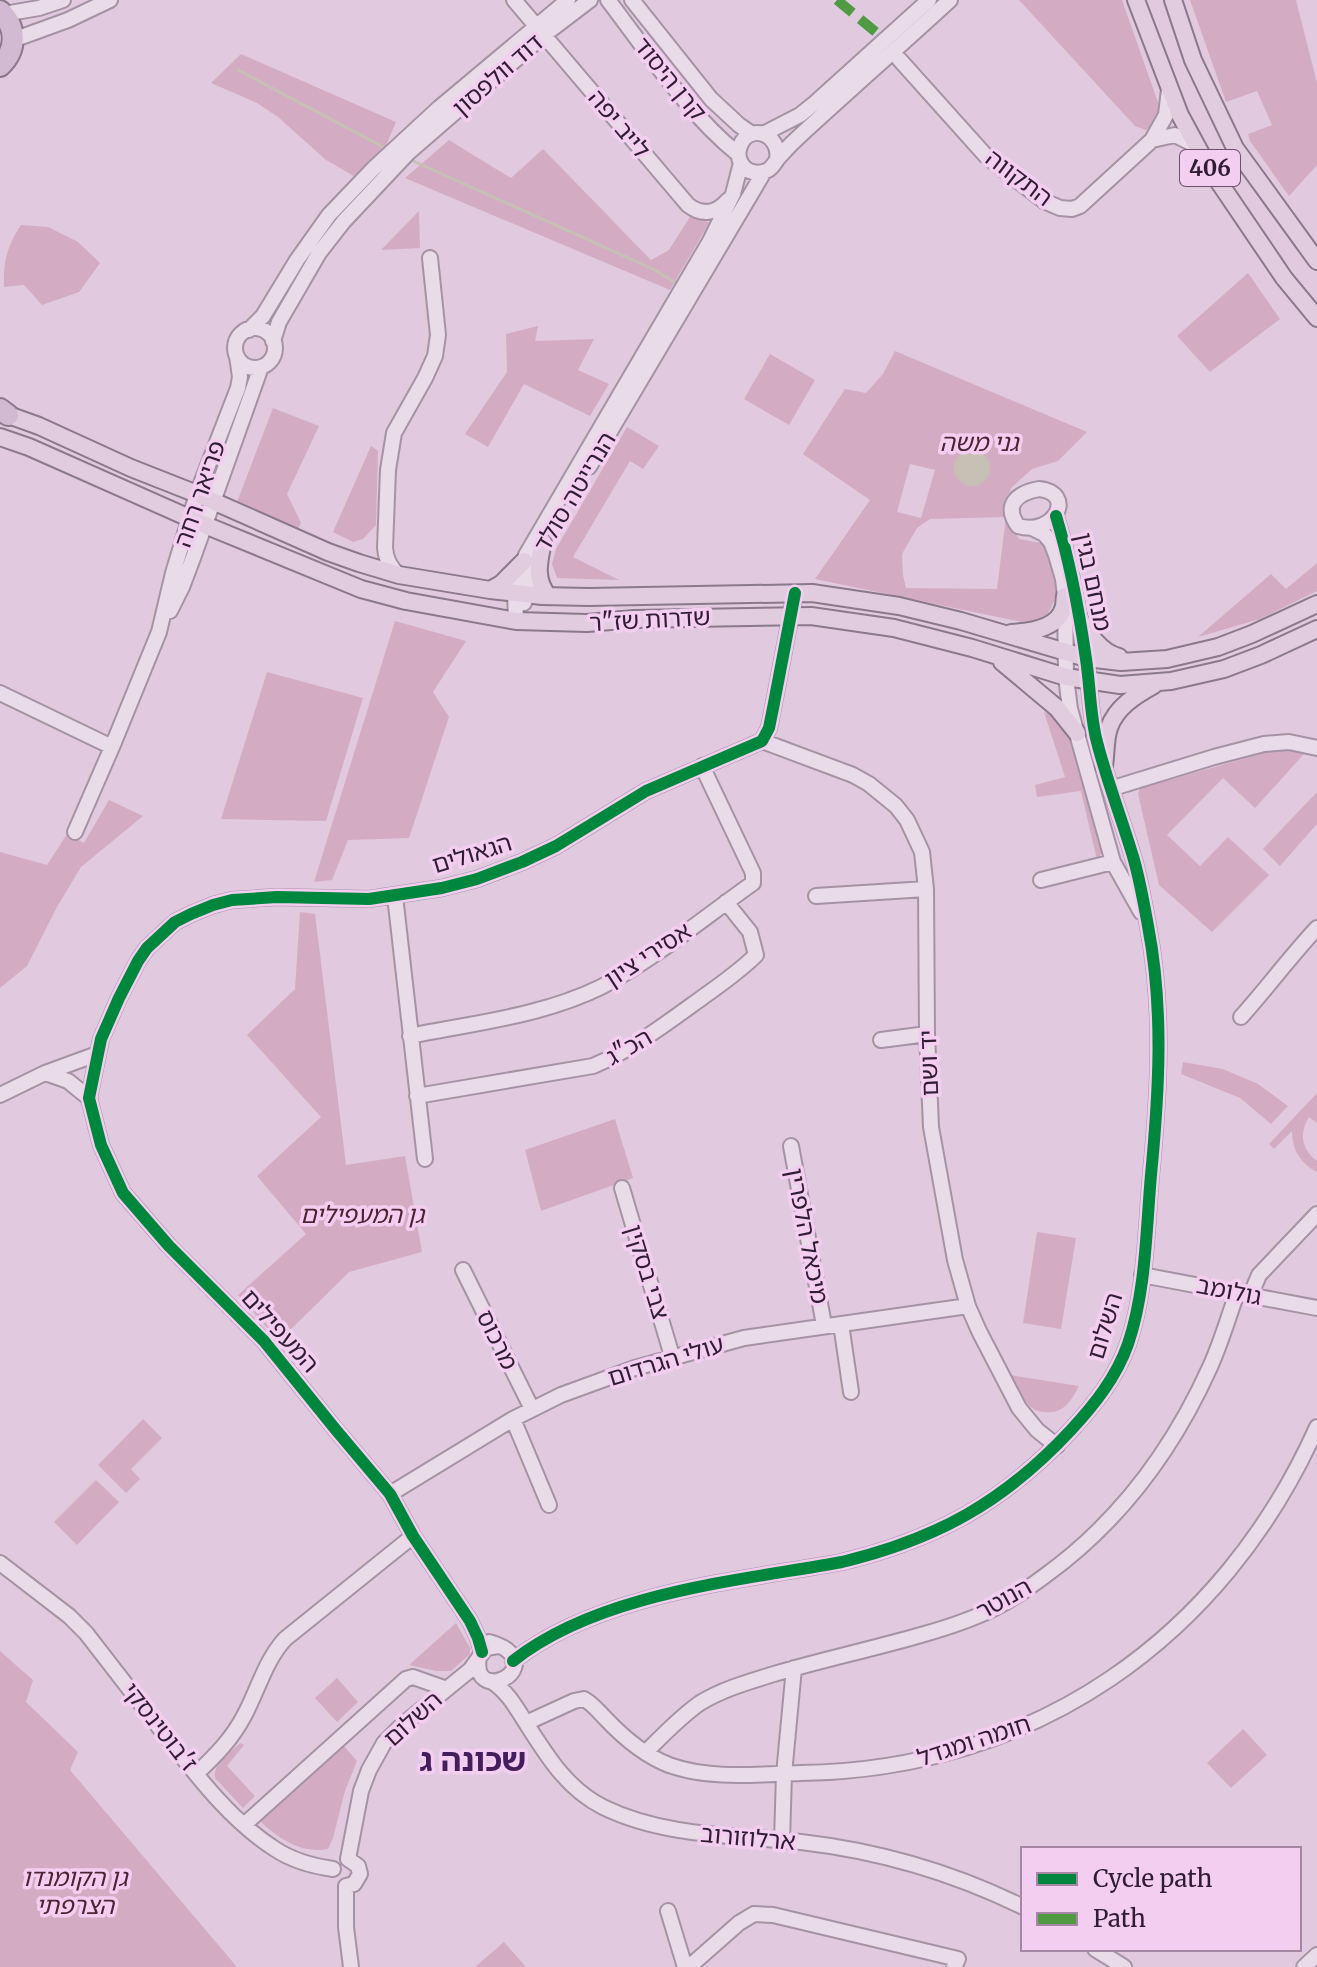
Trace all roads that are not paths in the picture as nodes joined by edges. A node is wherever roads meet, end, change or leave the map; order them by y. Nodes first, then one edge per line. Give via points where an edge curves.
1 (63, 0) edge
2 (110, 0) edge
3 (514, 0) edge
4 (568, 0) edge
5 (590, 0) edge
6 (608, 0) edge
7 (632, 0) edge
8 (929, 0) edge
9 (950, 0) edge
10 (1136, 0) edge
11 (1173, 0) edge
12 (2, 12) edge
13 (540, 31) junction
14 (13, 40) junction
15 (899, 59) dead end
16 (0, 66) edge
17 (1169, 89) junction
18 (757, 134) junction
19 (1152, 140) junction
20 (1197, 146) junction
21 (404, 148) junction
22 (740, 158) junction
23 (777, 159) junction
24 (764, 172) junction
25 (733, 194) junction
26 (430, 258) dead end
27 (1316, 259) edge
28 (1317, 318) edge
29 (249, 330) junction
30 (273, 341) junction
31 (237, 356) junction
32 (261, 367) junction
33 (3, 412) edge
34 (0, 437) edge
35 (205, 498) junction
36 (1056, 516) junction
37 (198, 522) junction
38 (1032, 528) junction
39 (543, 542) junction
40 (385, 548) junction
41 (524, 561) junction
42 (359, 563) junction
43 (399, 575) junction
44 (490, 590) junction
45 (521, 593) junction
46 (795, 593) junction
47 (548, 596) junction
48 (1065, 596) junction
49 (1317, 604) edge
50 (791, 616) junction
51 (1079, 617) junction
52 (516, 621) junction
53 (1317, 629) edge
54 (1000, 633) junction
55 (1066, 652) junction
56 (991, 654) junction
57 (1086, 658) junction
58 (1149, 661) junction
59 (1066, 677) junction
60 (1089, 682) junction
61 (1160, 682) junction
62 (0, 693) edge
63 (1077, 733) junction
64 (762, 741) junction
65 (112, 747) junction
66 (1317, 748) edge
67 (702, 766) junction
68 (1104, 766) junction
69 (1110, 789) junction
70 (75, 832) dead end
71 (1113, 862) junction
72 (1041, 880) dead end
73 (926, 889) junction
74 (395, 896) junction
75 (816, 896) dead end
76 (726, 902) junction
77 (1149, 927) junction
78 (1317, 928) edge
79 (1241, 1017) dead end
80 (927, 1034) junction
81 (410, 1036) junction
82 (881, 1040) dead end
83 (97, 1054) junction
84 (45, 1073) junction
85 (0, 1095) edge
86 (417, 1096) junction
87 (89, 1098) junction
88 (791, 1146) dead end
89 (425, 1159) dead end
90 (622, 1188) dead end
91 (1317, 1214) edge
92 (463, 1270) dead end
93 (1142, 1275) junction
94 (1237, 1293) junction
95 (1253, 1296) junction
96 (968, 1306) junction
97 (1317, 1308) edge
98 (841, 1324) junction
99 (824, 1325) junction
100 (672, 1356) junction
101 (851, 1392) dead end
102 (532, 1409) junction
103 (513, 1419) junction
104 (1317, 1427) edge
105 (1057, 1446) junction
106 (390, 1494) junction
107 (549, 1505) dead end
108 (413, 1536) junction
109 (0, 1563) edge
110 (474, 1628) junction
111 (549, 1638) junction
112 (500, 1647) junction
113 (480, 1655) junction
114 (512, 1667) junction
115 (794, 1668) junction
116 (488, 1680) junction
117 (447, 1689) junction
118 (515, 1705) junction
119 (526, 1723) junction
120 (646, 1752) junction
121 (196, 1774) junction
122 (784, 1774) junction
123 (361, 1791) junction
124 (245, 1824) junction
125 (782, 1841) junction
126 (348, 1859) junction
127 (333, 1869) junction
128 (346, 1886) junction
129 (1021, 1906) edge
130 (668, 1911) dead end
131 (1098, 1951) edge
132 (1317, 1955) edge
133 (351, 1967) edge
134 (687, 1967) edge
135 (954, 1967) edge
136 (1124, 1967) edge
137 (1304, 1967) edge

1 - 12 street
2 - 14 street
3 - 13 street, לייב יפה
4 - 13 street, דוד וולפסון
5 - 13 street, דוד וולפסון
6 - 22 street, קרן היסוד via 695,112
7 - 18 street, קרן היסוד via 711,99
8 - 18 street via 800,115
9 - 23 street
10 - 17 main road, 406
11 - 27 main road, 406 via 1193,60 1235,148
12 - 14 highway
13 - 21 street, דוד וולפסון
13 - 25 street, לייב יפה via 688,205 709,213
14 - 16 highway
15 - 19 street, התקווה via 986,156 1060,208 1080,206
17 - 19 street, התקווה via 1166,115
17 - 20 main road, 406
18 - 22 street via 743,140
18 - 23 street via 776,143
19 - 20 street via 1175,135
20 - 28 main road, 406 via 1284,278
21 - 29 street via 329,215
21 - 30 street via 319,253
22 - 24 street via 751,172
22 - 25 street, הנרייטה סולד
23 - 24 street
24 - 39 street, הנרייטה סולד
25 - 41 street, הנרייטה סולד
26 - 40 street via 438,335 435,356 394,433
29 - 30 street via 265,331
29 - 31 street via 237,340
30 - 32 street via 271,359
31 - 32 street via 248,367
31 - 35 street, פריאר רחה via 238,388
32 - 35 street, פריאר רחה
33 - 35 main road, שדרות שז"ר
34 - 37 main road, שדרות שז"ר
35 - 37 street, פריאר רחה
35 - 42 main road, שדרות שז"ר
36 - 38 street
36 - 38 street via 1054,495 1043,489 1027,491 1011,510 1018,526
36 - 51 street, מנחם בגין
37 - 52 main road, שדרות שז"ר via 361,589
37 - 65 street, פריאר רחה via 173,573 159,632
38 - 48 street, מנחם בגין via 1051,542
39 - 45 street, הנרייטה סולד
39 - 47 main road via 537,572
40 - 42 street via 377,559
40 - 43 street
41 - 44 main road
41 - 45 street, הנרייטה סולד
42 - 43 main road, שדרות שז"ר
43 - 44 main road, שדרות שז"ר
44 - 45 main road, שדרות שז"ר
45 - 47 main road, שדרות שז"ר
45 - 52 street, הנרייטה סולד
46 - 47 main road, שדרות שז"ר
46 - 50 street
46 - 54 main road, שדרות שז"ר via 899,606
48 - 54 main road via 1059,616 1039,630
48 - 55 street, מנחם בגין
49 - 58 main road, שדרות שז"ר via 1218,647
50 - 52 main road, שדרות שז"ר
50 - 56 main road, שדרות שז"ר via 894,628
50 - 64 street
51 - 57 street, מנחם בגין
51 - 58 main road via 1093,640 1115,657
53 - 61 main road, שדרות שז"ר via 1224,669
54 - 55 main road, שדרות שז"ר
55 - 57 main road, שדרות שז"ר
55 - 59 street, השלום
56 - 59 main road, שדרות שז"ר
56 - 63 main road via 1057,708
57 - 58 main road, שדרות שז"ר
57 - 60 street, השלום
59 - 60 main road, שדרות שז"ר
59 - 63 street, השלום
60 - 61 main road, שדרות שז"ר
60 - 68 street, השלום
61 - 68 main road via 1117,712 1109,728
62 - 65 street
63 - 71 street, השלום
64 - 67 street, הגאולים
64 - 73 street, יד ושם via 853,775 886,797 915,835
65 - 70 street, פריאר רחה
66 - 69 street via 1264,744
67 - 74 street, הגאולים via 646,791 522,862 477,879
67 - 76 street, אסירי ציון via 753,873 753,883
68 - 69 street, השלום
69 - 77 street, השלום
71 - 72 street
71 - 77 street, השלום
73 - 75 street
73 - 80 street, יד ושם
74 - 81 street
74 - 83 street, הגאולים via 232,900 175,922 138,961
76 - 81 street, אסירי ציון via 600,987 553,1006
76 - 86 street, הכ"ג via 750,932 756,955 645,1039 593,1066
77 - 93 street, השלום via 1159,1071
78 - 79 street
80 - 82 street
80 - 96 street, יד ושם via 931,1127
81 - 86 street
83 - 84 street
83 - 87 street, המעפילים
84 - 85 street
84 - 87 street via 68,1081
86 - 89 street
87 - 106 street, המעפילים via 101,1145 123,1193 264,1341
88 - 99 street, מיכאל הלפרין
90 - 100 street, צבי בסקין
91 - 95 street via 1259,1275
92 - 102 street, מרכוס
93 - 94 street, גולומב
93 - 105 street, השלום via 1121,1359 1098,1398
94 - 95 street, גולומב
94 - 115 street, הנוטר via 1211,1366 1169,1444 1127,1502 1065,1561 997,1607 956,1624
95 - 97 street, גולומב
96 - 98 street, עולי הגרדום
96 - 105 street, יד ושם via 1019,1408
98 - 99 street, עולי הגרדום
98 - 101 street
99 - 100 street, עולי הגרדום
100 - 102 street, עולי הגרדום
102 - 103 street, עולי הגרדום
103 - 106 street, עולי הגרדום
103 - 107 street
104 - 122 street, חומה ומגדל via 1285,1489 1233,1566 1148,1652 1090,1693 1034,1723 951,1753 868,1770
105 - 111 street, השלום via 999,1495 916,1540 842,1562 642,1600
106 - 108 street, המעפילים
108 - 110 street, המעפילים
108 - 121 street via 285,1639 237,1729
109 - 121 street, ז'בוטינסקי via 86,1633
110 - 112 street, המעפילים
110 - 113 street, המעפילים
111 - 112 street, השלום
111 - 114 street, השלום
112 - 113 street via 486,1648
112 - 114 street via 508,1651
113 - 116 street via 479,1671
113 - 117 street, השלום
114 - 116 street via 502,1681
114 - 118 street, ארלוזורוב via 508,1687
115 - 120 street, הנוטר via 726,1689 701,1703
115 - 122 street
116 - 118 street, ארלוזורוב
116 - 123 street, השלום via 471,1681 406,1734
117 - 123 street, השלום via 384,1743
117 - 124 street via 406,1679
118 - 119 street, ארלוזורוב
119 - 120 street, חומה ומגדל via 584,1699
119 - 125 street, ארלוזורוב via 563,1777 602,1807 683,1831
120 - 122 street, חומה ומגדל via 667,1764 708,1774
121 - 124 street, ז'בוטינסקי
122 - 125 street
123 - 126 street, השלום
124 - 127 street, ז'בוטינסקי via 292,1858
125 - 129 street, ארלוזורוב via 901,1860
126 - 127 street
126 - 128 street via 360,1874
127 - 128 street via 335,1881
128 - 133 street
130 - 134 street
131 - 136 street
132 - 137 street
134 - 135 street via 754,1914 958,1959

